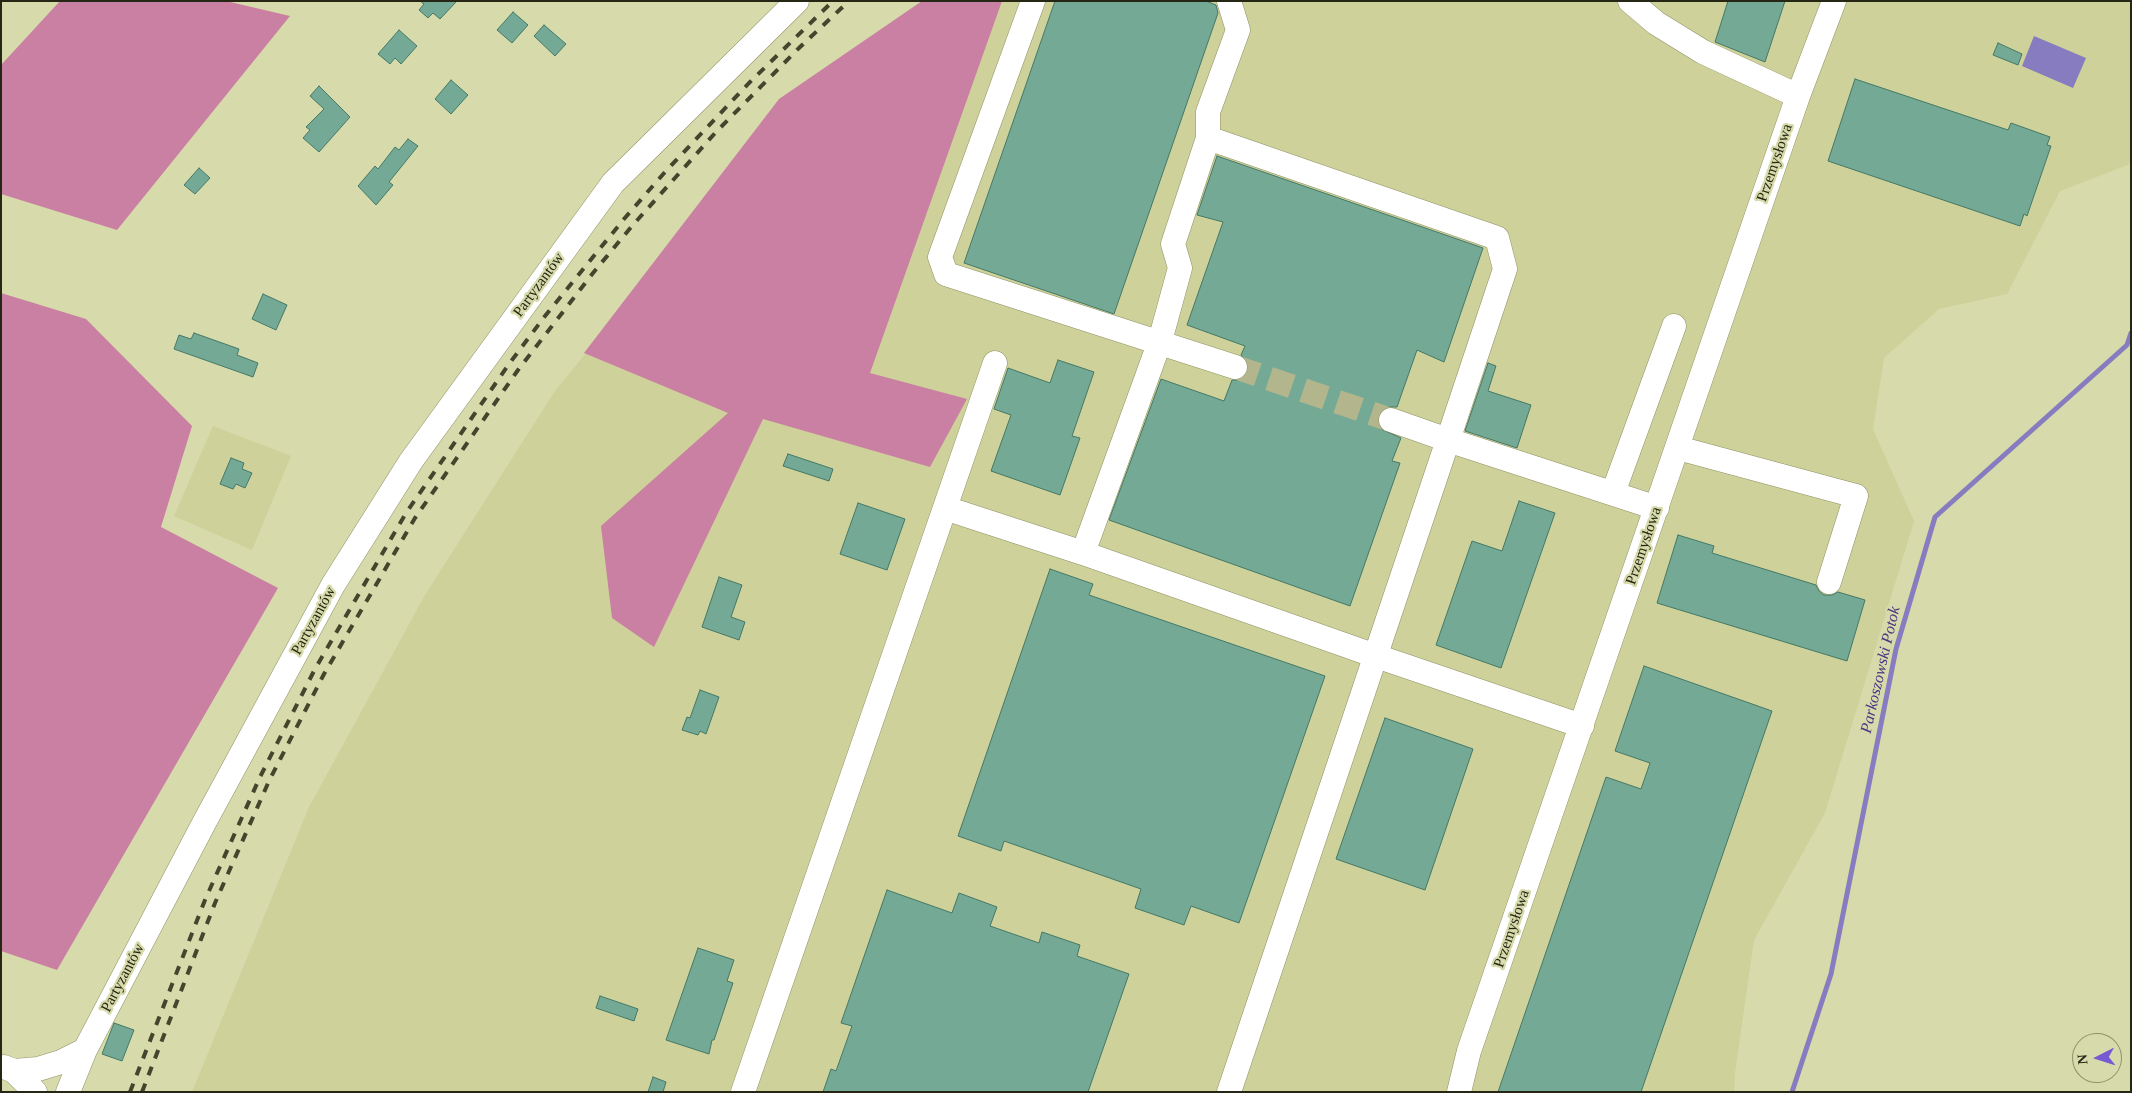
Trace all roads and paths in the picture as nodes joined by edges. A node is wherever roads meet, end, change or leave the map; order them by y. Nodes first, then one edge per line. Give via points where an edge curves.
1 (797, 1) edge
2 (1034, 1) edge
3 (1229, 1) edge
4 (1630, 1) edge
5 (1834, 1) edge
6 (1798, 96) junction
7 (1208, 138) junction
8 (1674, 326) dead end
9 (1160, 341) junction
10 (995, 363) dead end
11 (1235, 367) tunnel mouth
12 (1391, 420) tunnel mouth
13 (1448, 440) junction
14 (1678, 448) junction
15 (1613, 492) junction
16 (945, 508) junction
17 (1657, 508) junction
18 (1083, 553) junction
19 (1829, 582) dead end
20 (1376, 656) junction
21 (1582, 726) junction
22 (85, 1050) junction
23 (7, 1068) edge
24 (35, 1092) edge
25 (68, 1092) edge
26 (744, 1092) edge
27 (1229, 1092) edge
28 (1460, 1092) edge

1 - 22 street, Partyzantów via 613,183 411,461 334,585
2 - 9 street via 940,257 943,266 946,274
3 - 7 street via 1238,30 1208,112
4 - 6 street via 1656,23 1703,52
5 - 6 street, Przemysłowa
6 - 14 street, Przemysłowa
7 - 9 street via 1173,244 1180,268
7 - 13 street via 1497,238 1505,269
8 - 15 street
9 - 11 street
9 - 18 street
10 - 16 street
12 - 13 street
13 - 15 street
13 - 20 street
14 - 17 street, Przemysłowa
14 - 19 street via 1856,496
15 - 17 street
16 - 18 street
16 - 26 street
17 - 21 street, Przemysłowa
18 - 20 street
20 - 21 street
20 - 27 street
21 - 28 street, Przemysłowa via 1469,1051
22 - 23 street via 38,1069
22 - 25 street, Partyzantów
23 - 24 street

